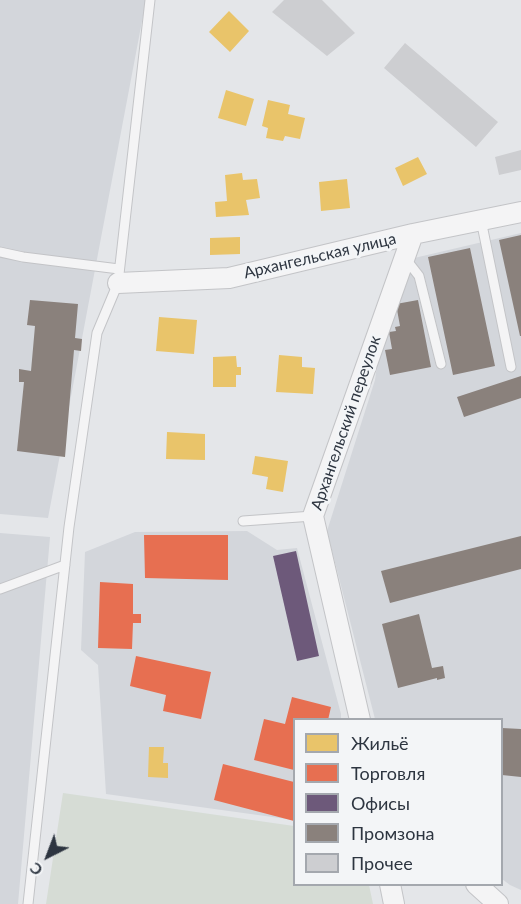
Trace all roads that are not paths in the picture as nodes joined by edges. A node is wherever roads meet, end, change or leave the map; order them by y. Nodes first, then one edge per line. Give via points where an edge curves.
1 (150, 0) edge
2 (521, 212) edge
3 (481, 220) junction
4 (413, 234) junction
5 (0, 252) edge
6 (405, 258) junction
7 (118, 276) junction
8 (441, 364) dead end
9 (511, 367) dead end
10 (313, 516) junction
11 (243, 521) dead end
12 (65, 565) junction
13 (0, 589) edge
14 (360, 718) edge
15 (390, 886) edge
16 (477, 886) edge
17 (28, 904) edge
18 (394, 904) edge
19 (498, 904) edge

1 - 7 lane
2 - 3 street, Архангельская улица
3 - 4 street, Архангельская улица
3 - 9 lane
4 - 6 street, Архангельский переулок
4 - 7 street, Архангельская улица via 229,278
5 - 7 lane
6 - 8 lane via 419,276
6 - 10 street, Архангельский переулок
7 - 12 lane via 97,333
10 - 11 lane
10 - 14 street, Архангельский переулок
12 - 13 lane
12 - 17 lane
15 - 18 street
16 - 19 street

